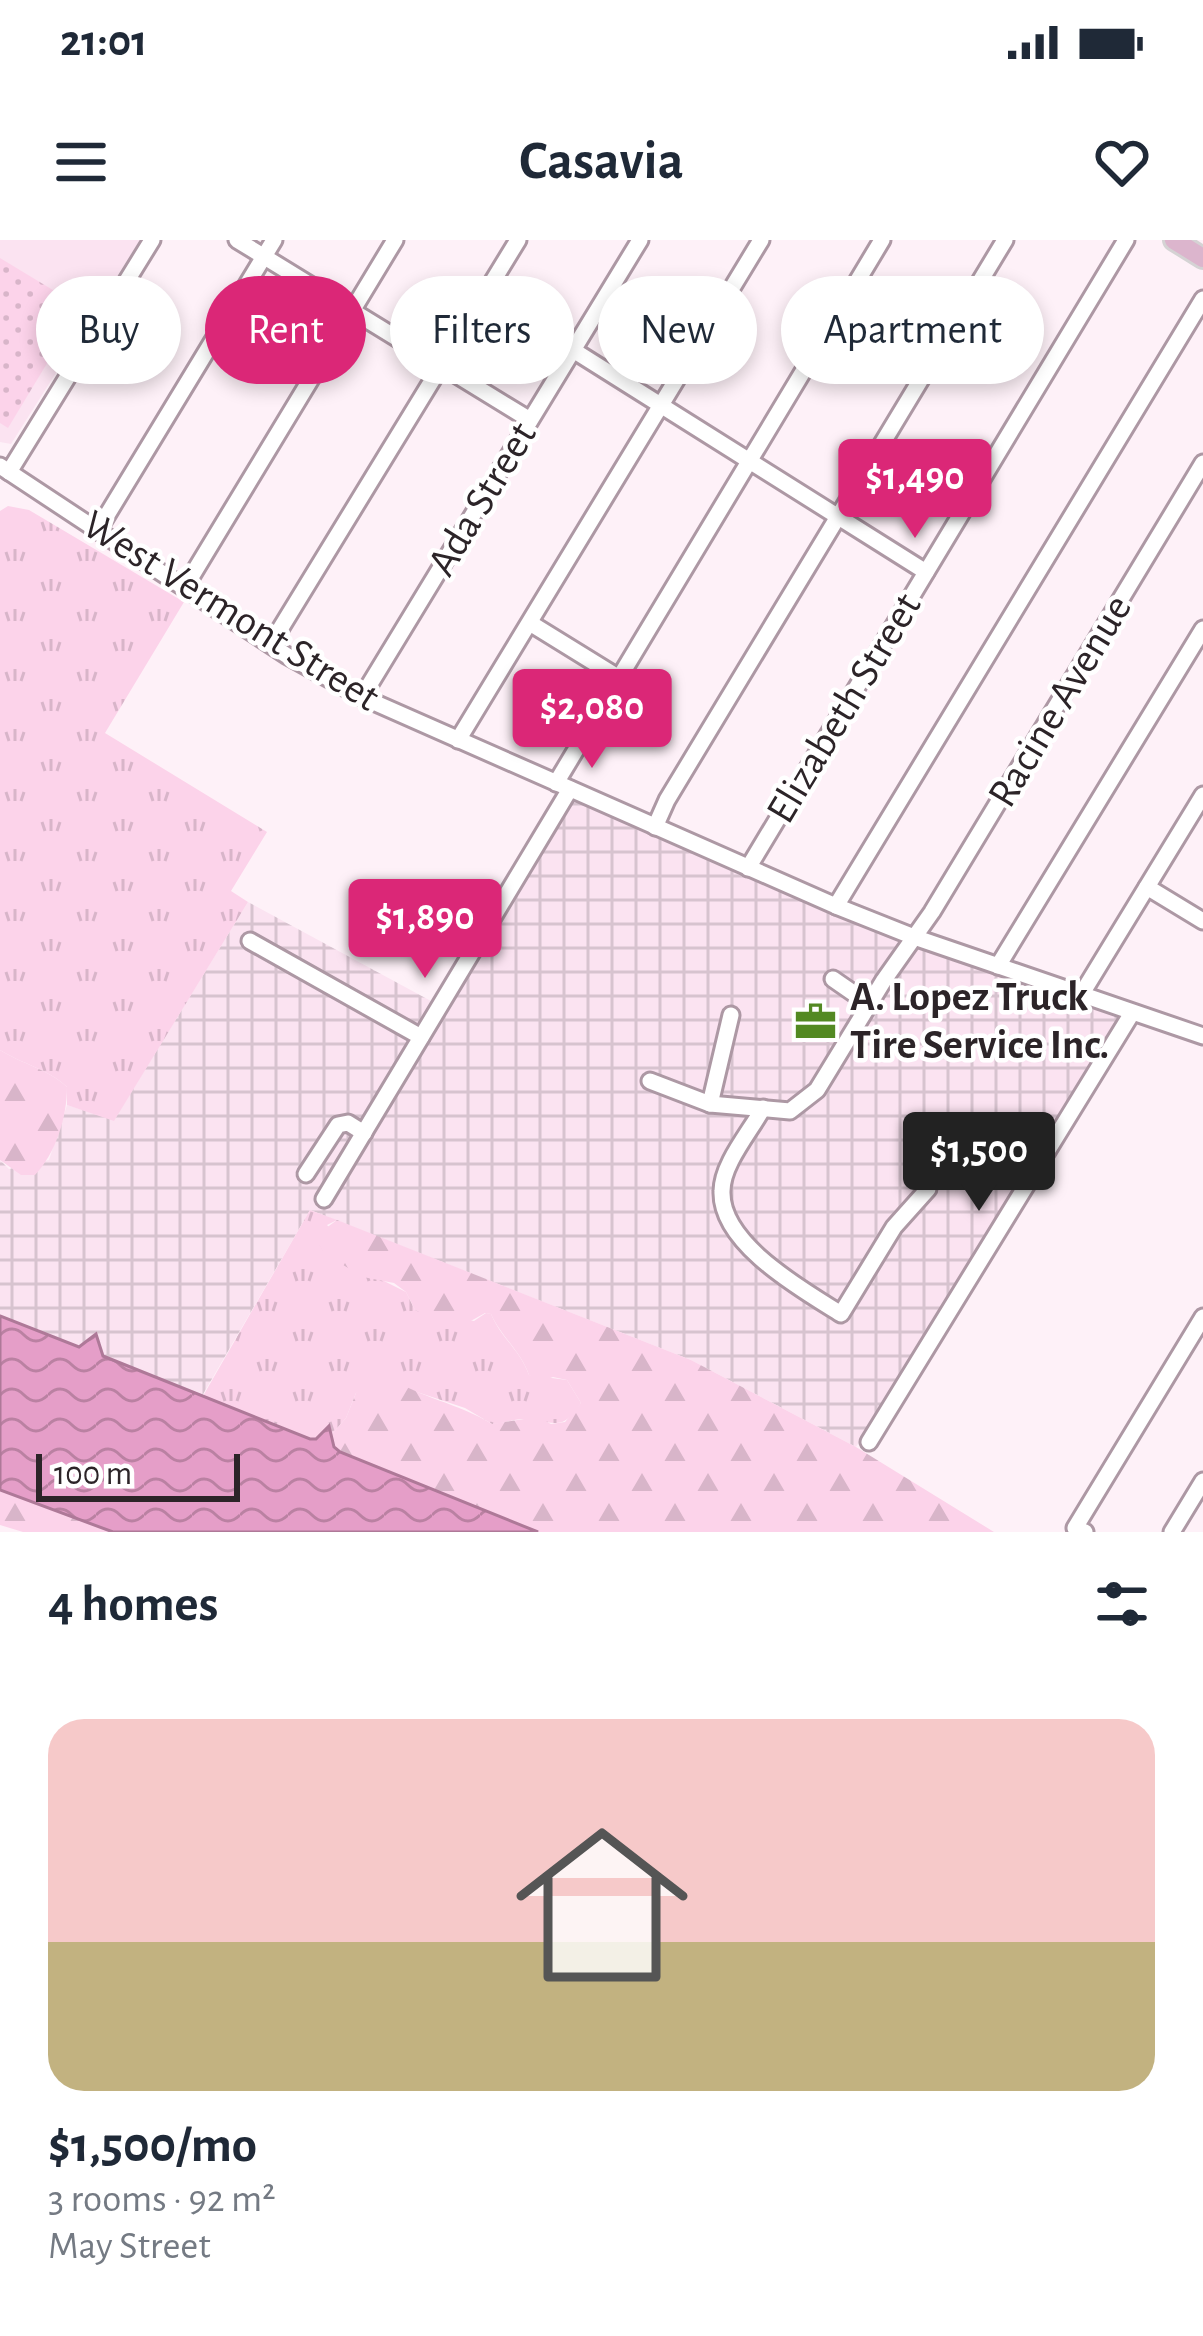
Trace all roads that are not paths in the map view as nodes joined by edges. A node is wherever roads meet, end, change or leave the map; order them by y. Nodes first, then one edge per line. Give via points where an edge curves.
1 (152, 240) edge
2 (237, 240) edge
3 (274, 240) edge
4 (395, 240) edge
5 (518, 240) edge
6 (640, 240) edge
7 (761, 240) edge
8 (883, 240) edge
9 (1005, 240) edge
10 (1126, 240) edge
11 (1174, 240) edge
12 (264, 256) junction
13 (1203, 258) edge
14 (296, 276) edge
15 (496, 276) edge
16 (366, 288) edge
17 (1203, 299) edge
18 (574, 347) edge
19 (574, 351) edge
20 (308, 384) edge
21 (429, 384) edge
22 (472, 384) edge
23 (552, 384) edge
24 (661, 407) junction
25 (530, 420) junction
26 (749, 462) junction
27 (1203, 463) edge
28 (4, 469) edge
29 (838, 517) junction
30 (98, 530) junction
31 (926, 572) junction
32 (184, 587) junction
33 (530, 622) junction
34 (1203, 629) edge
35 (271, 644) junction
36 (619, 678) junction
37 (362, 697) junction
38 (458, 740) junction
39 (563, 786) junction
40 (1203, 795) edge
41 (655, 826) junction
42 (748, 868) junction
43 (1147, 886) junction
44 (836, 906) junction
45 (1203, 921) edge
46 (914, 937) junction
47 (250, 941) dead end
48 (998, 966) junction
49 (833, 979) dead end
50 (1082, 995) junction
51 (869, 1004) junction
52 (1132, 1012) junction
53 (731, 1015) dead end
54 (1203, 1036) edge
55 (421, 1037) junction
56 (650, 1081) dead end
57 (710, 1103) junction
58 (763, 1108) junction
59 (364, 1133) junction
60 (306, 1174) dead end
61 (928, 1189) dead end
62 (324, 1199) dead end
63 (1203, 1317) edge
64 (869, 1442) dead end
65 (1203, 1481) edge
66 (1080, 1530) edge
67 (1172, 1532) edge

1 - 28 street
2 - 12 street
3 - 12 street
4 - 16 street
5 - 15 street
6 - 18 street, Ada Street
7 - 24 street
8 - 26 street
9 - 29 street
10 - 31 street, Elizabeth Street
11 - 13 main road
12 - 14 street
12 - 30 street
17 - 44 street
19 - 24 street
20 - 32 street
21 - 35 street
22 - 25 street
23 - 25 street, Ada Street
24 - 26 street
24 - 33 street
25 - 37 street, Ada Street
26 - 29 street
26 - 36 street
27 - 46 street, Racine Avenue
28 - 30 street, West Vermont Street
29 - 31 street
29 - 41 street
30 - 32 street, West Vermont Street
31 - 42 street, Elizabeth Street
32 - 35 street, West Vermont Street
33 - 36 street
33 - 38 street
34 - 48 street
35 - 37 street, West Vermont Street
36 - 39 street
37 - 38 street, West Vermont Street
38 - 39 street, West Vermont Street
39 - 41 street, West Vermont Street
39 - 55 street
40 - 43 street
41 - 42 street, West Vermont Street
42 - 44 street, West Vermont Street
43 - 45 street
43 - 50 street
44 - 46 street, West Vermont Street
46 - 48 street, West Vermont Street
46 - 51 street, Racine Avenue
47 - 55 street
48 - 50 street, West Vermont Street
49 - 51 street
50 - 52 street, West Vermont Street
51 - 58 street, Racine Avenue via 817,1090 790,1111
52 - 54 street, West Vermont Street
52 - 64 street
53 - 57 street
55 - 59 street
56 - 57 street
57 - 58 street
58 - 61 street via 727,1172 723,1204 765,1265 841,1314 894,1227
59 - 60 street via 338,1125
59 - 62 street
63 - 66 street
65 - 67 street

